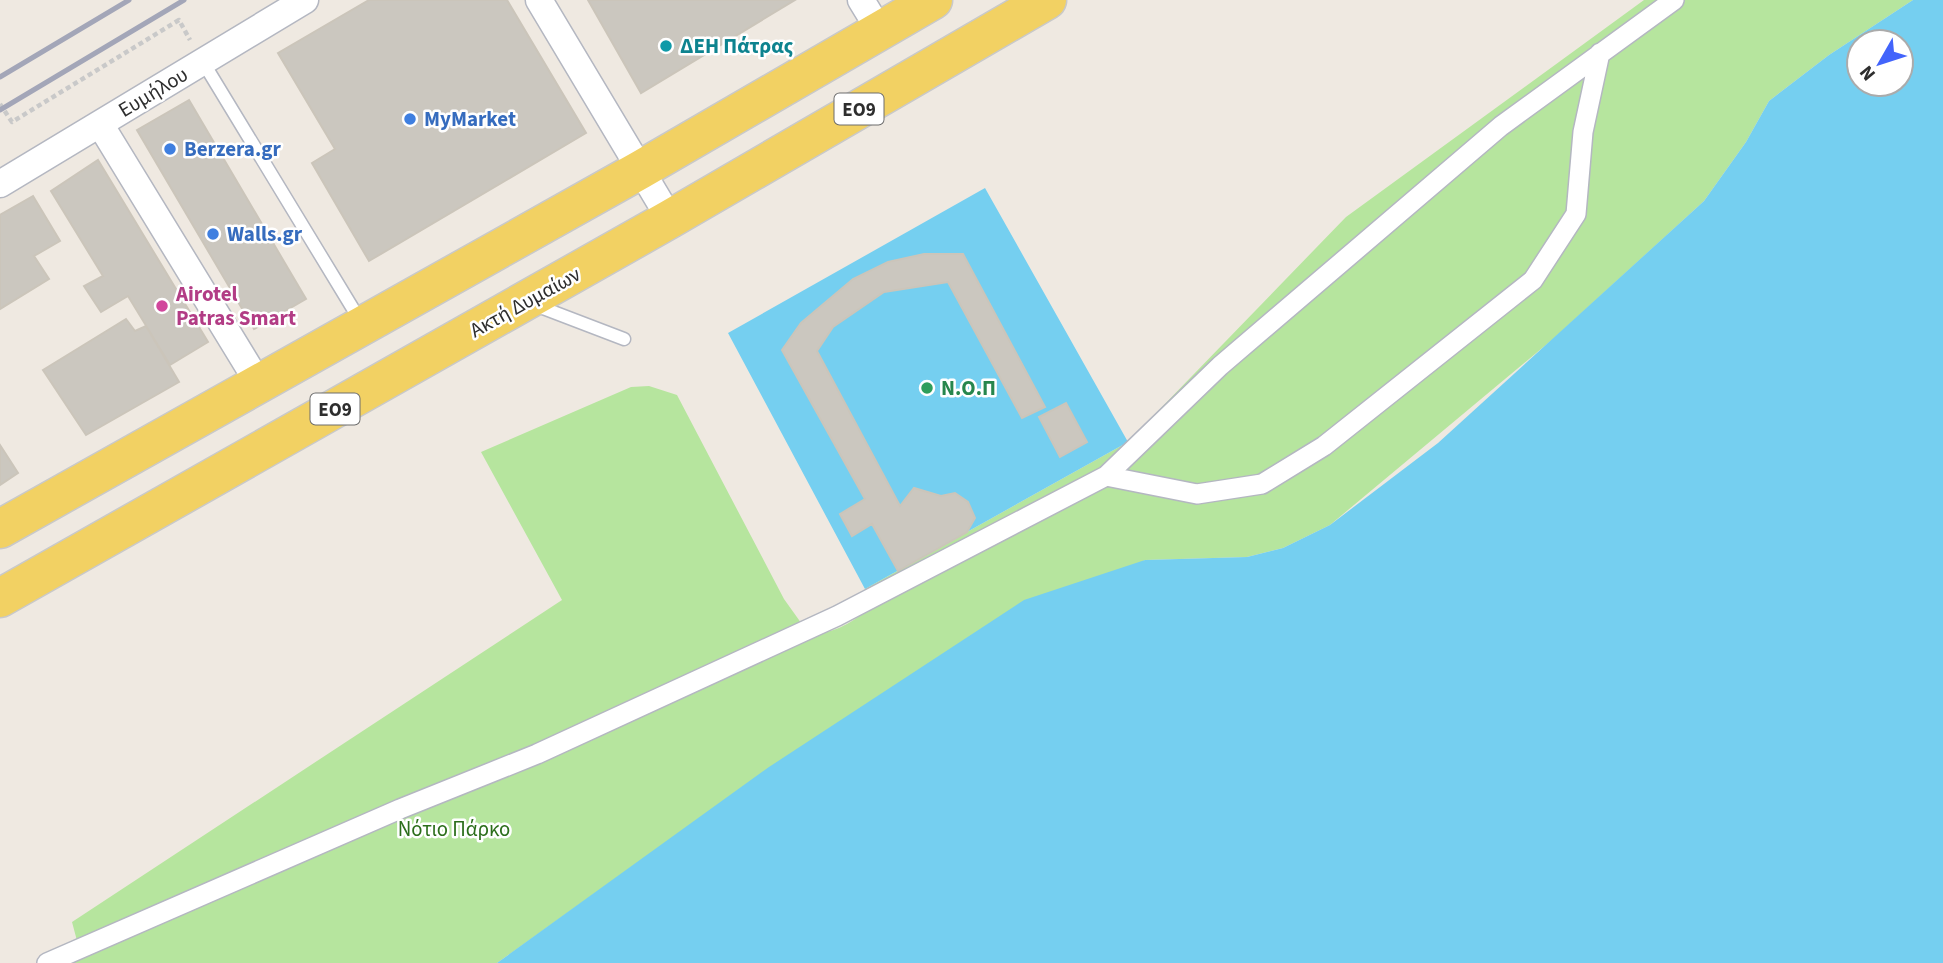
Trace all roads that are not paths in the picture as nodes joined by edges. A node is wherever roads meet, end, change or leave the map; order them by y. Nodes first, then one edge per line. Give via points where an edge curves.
1 (305, 0) edge
2 (540, 0) edge
3 (933, 0) edge
4 (1047, 0) edge
5 (1674, 0) edge
6 (870, 16) edge
7 (1600, 53) junction
8 (203, 62) junction
9 (100, 124) junction
10 (640, 170) junction
11 (0, 184) edge
12 (670, 219) junction
13 (525, 302) junction
14 (363, 326) junction
15 (624, 339) dead end
16 (258, 384) junction
17 (1106, 476) junction
18 (0, 529) edge
19 (0, 598) edge
20 (47, 963) edge

1 - 8 street, Ευμήλου
2 - 10 street
3 - 6 main road
4 - 12 main road, Ακτή Δυμαίων / ΕΟ9
5 - 7 street
6 - 10 main road
7 - 17 street via 1501,126 1220,366
7 - 17 street via 1583,132 1576,214 1533,280 1324,446 1262,484 1197,494
8 - 9 street, Ευμήλου
8 - 14 lane
9 - 11 street, Ευμήλου
9 - 16 street
10 - 12 street
10 - 14 main road
12 - 13 main road, Ακτή Δυμαίων / ΕΟ9
13 - 15 lane
13 - 19 main road, Ακτή Δυμαίων / ΕΟ9
14 - 16 main road
16 - 18 main road
17 - 20 street via 837,616 550,748

